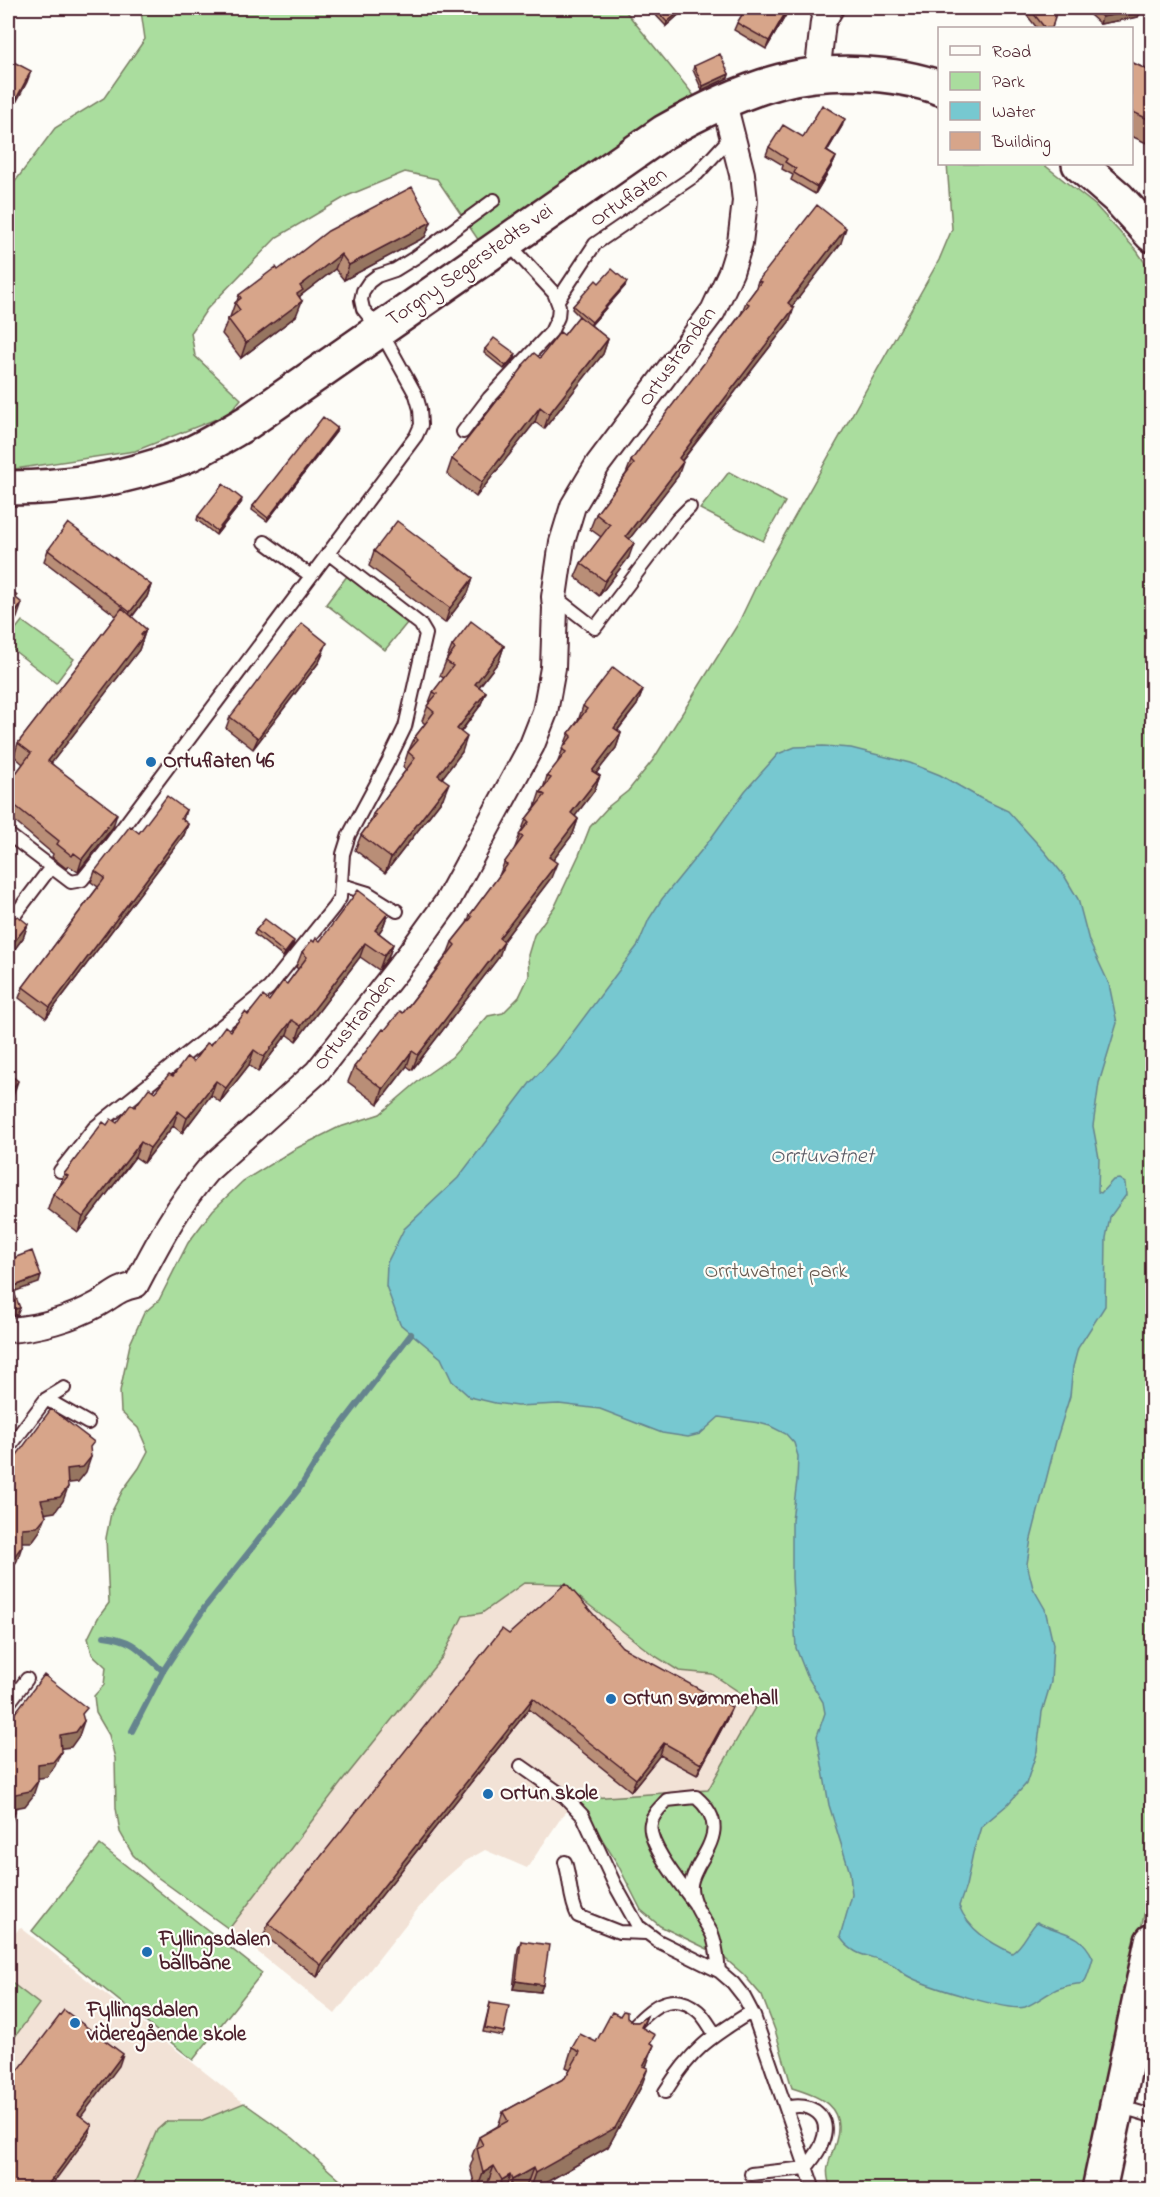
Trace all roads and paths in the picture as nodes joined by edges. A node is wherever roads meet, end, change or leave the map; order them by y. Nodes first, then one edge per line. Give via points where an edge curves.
1 (831, 8) edge
2 (817, 76) junction
3 (938, 88) edge
4 (721, 102) junction
5 (731, 137) junction
6 (1080, 165) edge
7 (494, 200) dead end
8 (1152, 235) edge
9 (506, 242) junction
10 (558, 300) junction
11 (380, 330) junction
12 (464, 432) dead end
13 (8, 488) edge
14 (690, 507) dead end
15 (265, 542) dead end
16 (328, 553) junction
17 (311, 576) junction
18 (554, 597) junction
19 (8, 834) edge
20 (51, 867) junction
21 (342, 885) junction
22 (396, 911) dead end
23 (8, 924) edge
24 (60, 1171) dead end
25 (8, 1330) edge
26 (64, 1388) dead end
27 (46, 1399) junction
28 (88, 1423) dead end
29 (8, 1449) edge
30 (27, 1679) dead end
31 (8, 1704) edge
32 (521, 1766) dead end
33 (565, 1862) dead end
34 (695, 1904) junction
35 (646, 1933) junction
36 (1152, 1941) edge
37 (719, 1971) junction
38 (752, 2012) junction
39 (628, 2033) edge
40 (715, 2034) junction
41 (665, 2092) dead end
42 (1117, 2106) junction
43 (786, 2108) junction
44 (1152, 2116) edge
45 (807, 2168) junction
46 (751, 2174) dead end
47 (814, 2190) edge
48 (1099, 2190) edge

1 - 2 street via 823,22
2 - 3 main road, Torgny Segerstedts vei via 889,76
2 - 4 main road, Torgny Segerstedts vei via 783,80
4 - 5 street, Ortustranden
4 - 9 main road, Torgny Segerstedts vei via 664,132
5 - 10 lane, Ortuflaten via 697,174 595,244
5 - 18 street, Ortustranden via 745,201 740,243 731,272 713,311 598,464 573,506 562,542
6 - 8 main road
7 - 11 lane via 416,257 369,282 361,300 363,309
9 - 10 lane
9 - 11 main road, Torgny Segerstedts vei
10 - 12 lane, Ortuflaten via 558,317 551,332 489,398
11 - 13 main road, Torgny Segerstedts vei via 248,422 184,456 114,478
11 - 16 lane via 416,395 421,425
14 - 18 lane via 595,628
15 - 17 lane
16 - 17 lane
16 - 21 lane via 420,624 426,634 405,727 349,835 343,854
17 - 20 lane via 82,880 71,882
18 - 25 street, Ortustranden via 553,668 545,712 532,745 447,903 408,956 317,1072 193,1188 163,1232 136,1285 122,1288 76,1314 33,1328
19 - 20 lane
20 - 23 lane
21 - 22 lane via 368,893
21 - 24 lane via 334,907 269,988 94,1128
26 - 27 lane
27 - 28 lane
27 - 29 lane
30 - 31 lane
32 - 35 lane via 565,1797 583,1816 628,1909
33 - 35 lane via 578,1916 619,1932
34 - 34 lane via 692,1878 711,1844 714,1823 711,1812 696,1797 668,1800 654,1815 651,1833
34 - 37 lane via 714,1941
35 - 37 lane
36 - 42 main road
37 - 38 lane via 733,1983
38 - 40 lane
38 - 43 lane
39 - 40 lane via 660,2002 681,2002 698,2011
40 - 41 lane via 678,2070
42 - 44 lane
42 - 48 main road
43 - 45 lane
43 - 45 lane via 811,2107 823,2119 822,2145
45 - 46 lane
45 - 47 lane

